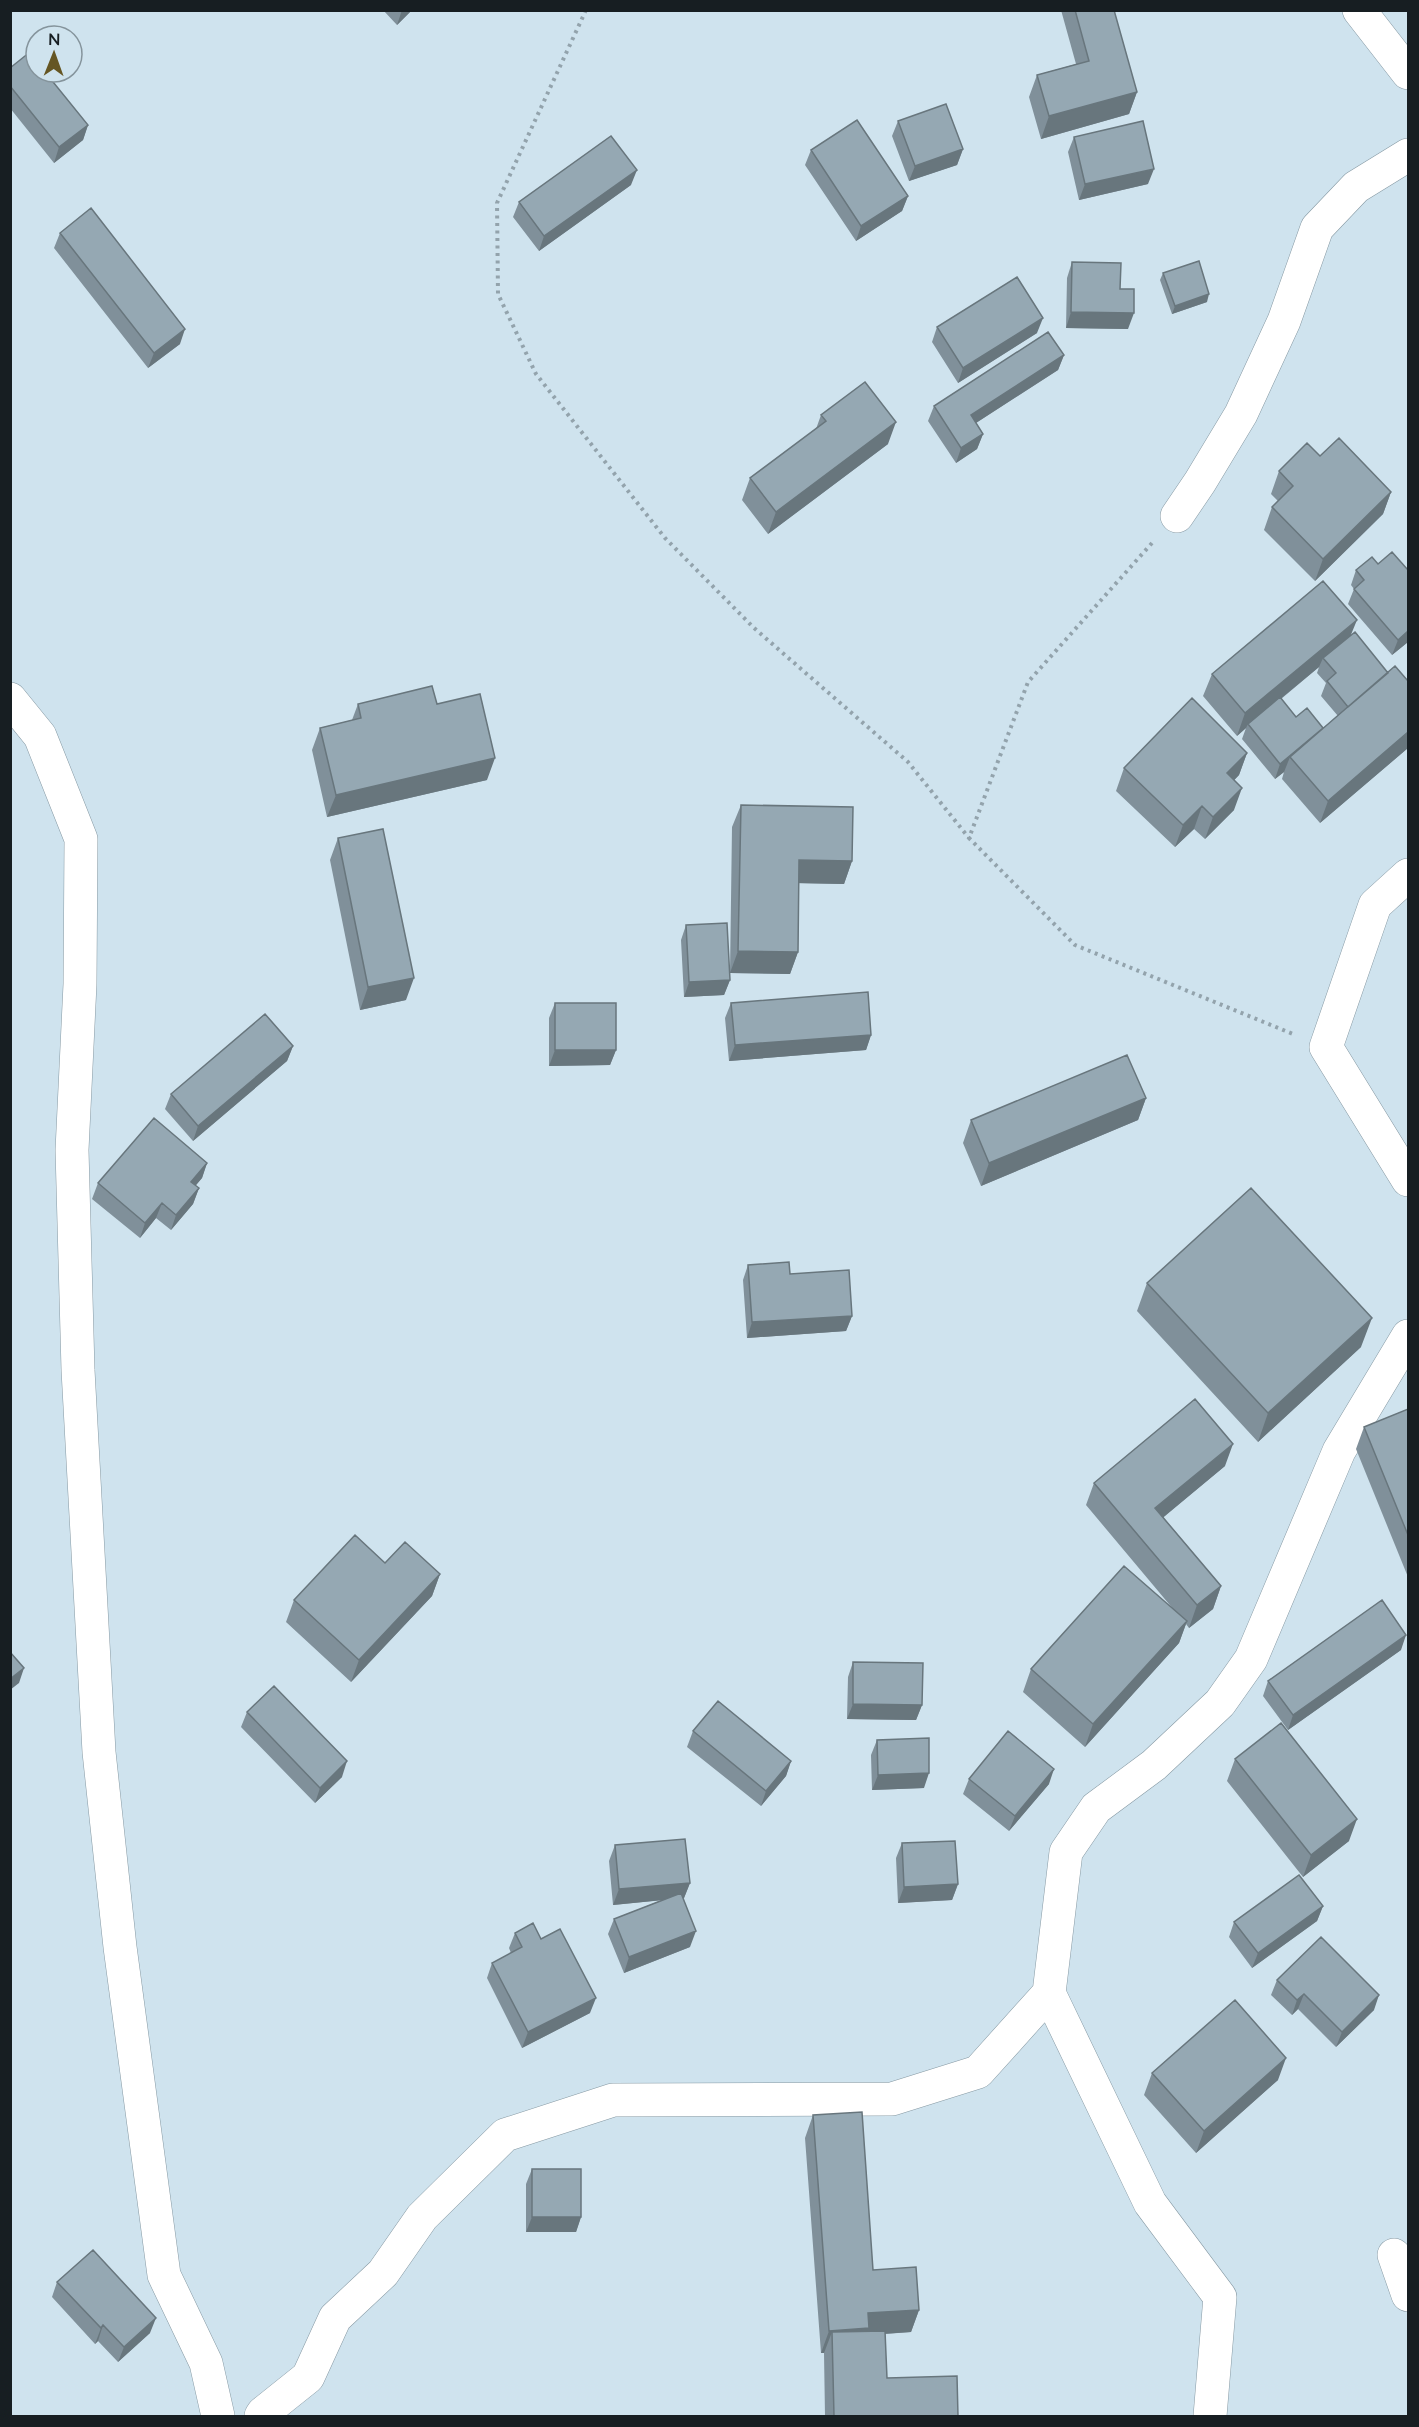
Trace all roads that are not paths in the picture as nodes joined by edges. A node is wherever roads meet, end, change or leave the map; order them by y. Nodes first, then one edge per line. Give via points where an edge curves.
1 (1359, 10) edge
2 (1408, 73) edge
3 (1408, 155) edge
4 (1177, 516) road end
5 (10, 699) edge
6 (1408, 875) edge
7 (1408, 1180) edge
8 (1408, 1336) edge
9 (1049, 1994) junction
10 (1394, 2255) dead end
11 (1408, 2295) edge
12 (218, 2416) edge
13 (261, 2416) edge
14 (1209, 2416) edge

1 - 2 street
3 - 4 street via 1356,187 1317,228 1284,321 1241,414
5 - 12 street via 40,736 81,838 80,984 72,1150 78,1370 99,1752 120,1947 164,2275 206,2363
6 - 7 street via 1375,905 1326,1047
8 - 9 street via 1339,1451 1251,1659 1220,1702 1154,1765 1096,1808 1066,1852
9 - 13 street via 978,2072 892,2099 613,2100 505,2135 422,2217 383,2273 335,2318 308,2377
9 - 14 street via 1150,2203 1220,2297
10 - 11 street

